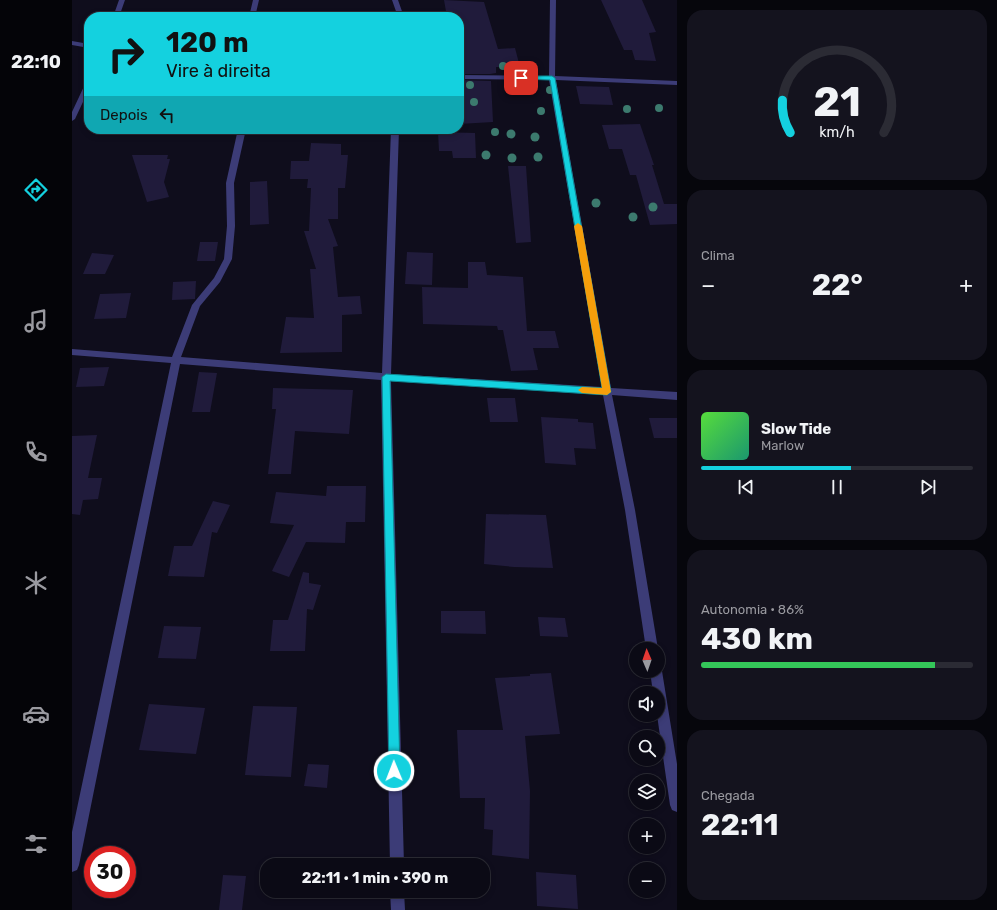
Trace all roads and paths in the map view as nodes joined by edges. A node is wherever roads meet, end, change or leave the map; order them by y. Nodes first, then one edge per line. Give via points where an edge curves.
1 (122, 0) edge
2 (256, 0) edge
3 (395, 0) edge
4 (553, 0) edge
5 (118, 12) edge
6 (253, 12) edge
7 (399, 12) edge
8 (72, 43) edge
9 (84, 45) edge
10 (464, 77) edge
11 (552, 78) junction
12 (677, 83) edge
13 (84, 93) edge
14 (72, 119) edge
15 (241, 134) edge
16 (395, 134) edge
17 (72, 352) edge
18 (176, 359) junction
19 (386, 377) junction
20 (607, 392) junction
21 (677, 396) edge
22 (651, 642) edge
23 (657, 678) edge
24 (677, 805) edge
25 (397, 858) edge
26 (72, 865) edge
27 (397, 898) edge
28 (398, 910) edge

1 - 5 street
2 - 6 street
3 - 7 street
4 - 11 street
8 - 9 street
10 - 11 street
11 - 12 street
11 - 20 street
13 - 14 street
15 - 18 street via 230,183 231,226 228,259 217,280 196,305
16 - 19 street
17 - 18 street
18 - 19 street
18 - 26 street
19 - 20 street
19 - 25 street
20 - 21 street
20 - 22 street via 630,510
23 - 24 street
27 - 28 street

